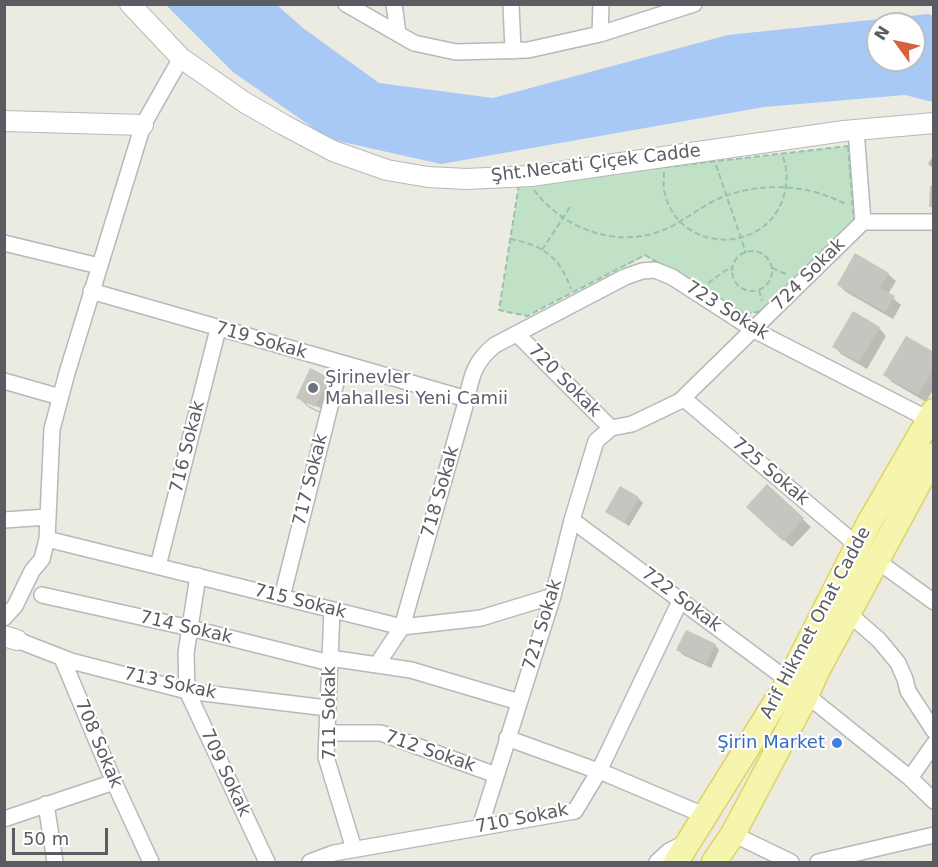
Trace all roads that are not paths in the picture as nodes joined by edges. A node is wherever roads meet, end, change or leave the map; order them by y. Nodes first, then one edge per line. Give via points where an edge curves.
1 (130, 4) edge
2 (346, 4) edge
3 (394, 4) edge
4 (512, 4) edge
5 (601, 4) edge
6 (694, 4) edge
7 (398, 34) junction
8 (600, 34) junction
9 (513, 51) junction
10 (182, 58) junction
11 (4, 122) edge
12 (933, 123) edge
13 (143, 125) junction
14 (856, 130) junction
15 (863, 222) junction
16 (933, 222) edge
17 (4, 243) edge
18 (99, 266) junction
19 (91, 291) junction
20 (218, 329) junction
21 (754, 330) junction
22 (517, 334) junction
23 (341, 363) junction
24 (4, 381) edge
25 (60, 397) junction
26 (683, 398) junction
27 (467, 399) junction
28 (932, 418) edge
29 (611, 428) junction
30 (933, 455) edge
31 (48, 517) junction
32 (4, 520) edge
33 (572, 520) junction
34 (46, 539) junction
35 (867, 553) junction
36 (158, 566) junction
37 (198, 576) junction
38 (42, 596) dead end
39 (554, 596) junction
40 (282, 597) junction
41 (681, 599) junction
42 (933, 602) edge
43 (332, 610) junction
44 (848, 613) junction
45 (4, 618) edge
46 (402, 627) junction
47 (190, 628) junction
48 (11, 638) edge
49 (62, 657) junction
50 (330, 660) junction
51 (378, 663) junction
52 (798, 688) junction
53 (187, 691) junction
54 (519, 702) junction
55 (327, 708) junction
56 (933, 731) edge
57 (327, 733) junction
58 (507, 738) junction
59 (933, 744) edge
60 (599, 771) junction
61 (496, 775) junction
62 (910, 778) junction
63 (114, 782) junction
64 (933, 801) edge
65 (46, 804) junction
66 (706, 816) junction
67 (4, 819) edge
68 (480, 827) junction
69 (734, 834) junction
70 (933, 835) edge
71 (690, 841) junction
72 (354, 849) junction
73 (55, 862) edge
74 (151, 862) edge
75 (267, 862) edge
76 (310, 862) edge
77 (657, 862) edge
78 (676, 862) edge
79 (714, 862) edge
80 (791, 862) edge
81 (820, 862) edge

1 - 10 street, Şht.Necati Çiçek Cadde
2 - 7 street
3 - 7 street
4 - 9 street
5 - 8 street
6 - 8 street
7 - 9 street via 414,43 456,52
8 - 9 street
10 - 13 street
10 - 14 street, Şht.Necati Çiçek Cadde via 244,102 333,151 387,170 428,177 531,176
11 - 13 street
12 - 14 street, Şht.Necati Çiçek Cadde
13 - 18 street
14 - 15 street
15 - 16 street
15 - 21 street, 724 Sokak
17 - 18 street
18 - 19 street
19 - 20 street, 719 Sokak
19 - 25 street
20 - 23 street, 719 Sokak
20 - 36 street, 716 Sokak
21 - 22 street, 723 Sokak via 700,292 655,270 625,277
21 - 26 street, 724 Sokak
21 - 28 street, 723 Sokak
22 - 27 street, 718 Sokak via 482,356 469,384
22 - 29 street, 720 Sokak
23 - 27 street, 719 Sokak
23 - 40 street, 717 Sokak
24 - 25 street
25 - 31 street via 52,429
26 - 29 street, 724 Sokak via 632,424
26 - 35 street, 725 Sokak
27 - 46 street, 718 Sokak
28 - 35 main road, Arif Hikmet Onat Cadde via 869,523
29 - 33 street, 721 Sokak via 596,441
30 - 35 main road, Arif Hikmet Onat Cadde
31 - 32 street
31 - 34 street
33 - 39 street, 721 Sokak
33 - 41 street, 722 Sokak
34 - 36 street, 715 Sokak
34 - 45 street via 42,559
35 - 42 street, 725 Sokak
35 - 44 main road, Arif Hikmet Onat Cadde
35 - 52 main road, Arif Hikmet Onat Cadde
36 - 37 street, 715 Sokak
37 - 40 street, 715 Sokak
37 - 47 street, 709 Sokak
38 - 47 street, 714 Sokak
39 - 46 street, 715 Sokak via 481,618
39 - 54 street, 721 Sokak
40 - 43 street, 715 Sokak
41 - 52 street, 722 Sokak
41 - 60 street, 710 Sokak
43 - 46 street, 715 Sokak
43 - 50 street, 711 Sokak
44 - 52 main road, Arif Hikmet Onat Cadde via 817,671
44 - 56 street via 898,663 908,691
46 - 51 street, 718 Sokak
47 - 50 street, 714 Sokak
47 - 53 street, 709 Sokak
48 - 49 street, 713 Sokak
49 - 53 street, 713 Sokak
49 - 63 street, 708 Sokak
50 - 51 street, 714 Sokak
50 - 55 street, 711 Sokak
51 - 54 street, 714 Sokak
52 - 62 street, 722 Sokak
52 - 66 main road, Arif Hikmet Onat Cadde
52 - 69 main road, Arif Hikmet Onat Cadde
53 - 55 street, 713 Sokak
53 - 75 street, 709 Sokak
54 - 58 street, 721 Sokak
55 - 57 street, 711 Sokak
57 - 61 street, 712 Sokak via 381,734
57 - 72 street, 711 Sokak via 326,757
58 - 60 street
58 - 61 street, 721 Sokak
59 - 62 street
60 - 66 street
60 - 68 street, 710 Sokak via 575,812
61 - 68 street, 721 Sokak
62 - 64 street, 722 Sokak
63 - 65 street
63 - 74 street, 708 Sokak
65 - 67 street
65 - 73 street
66 - 71 main road, Arif Hikmet Onat Cadde
68 - 72 street, 710 Sokak
69 - 79 main road, Arif Hikmet Onat Cadde
69 - 80 street
70 - 81 street
71 - 77 street
71 - 78 main road, Arif Hikmet Onat Cadde
72 - 76 street, 710 Sokak

